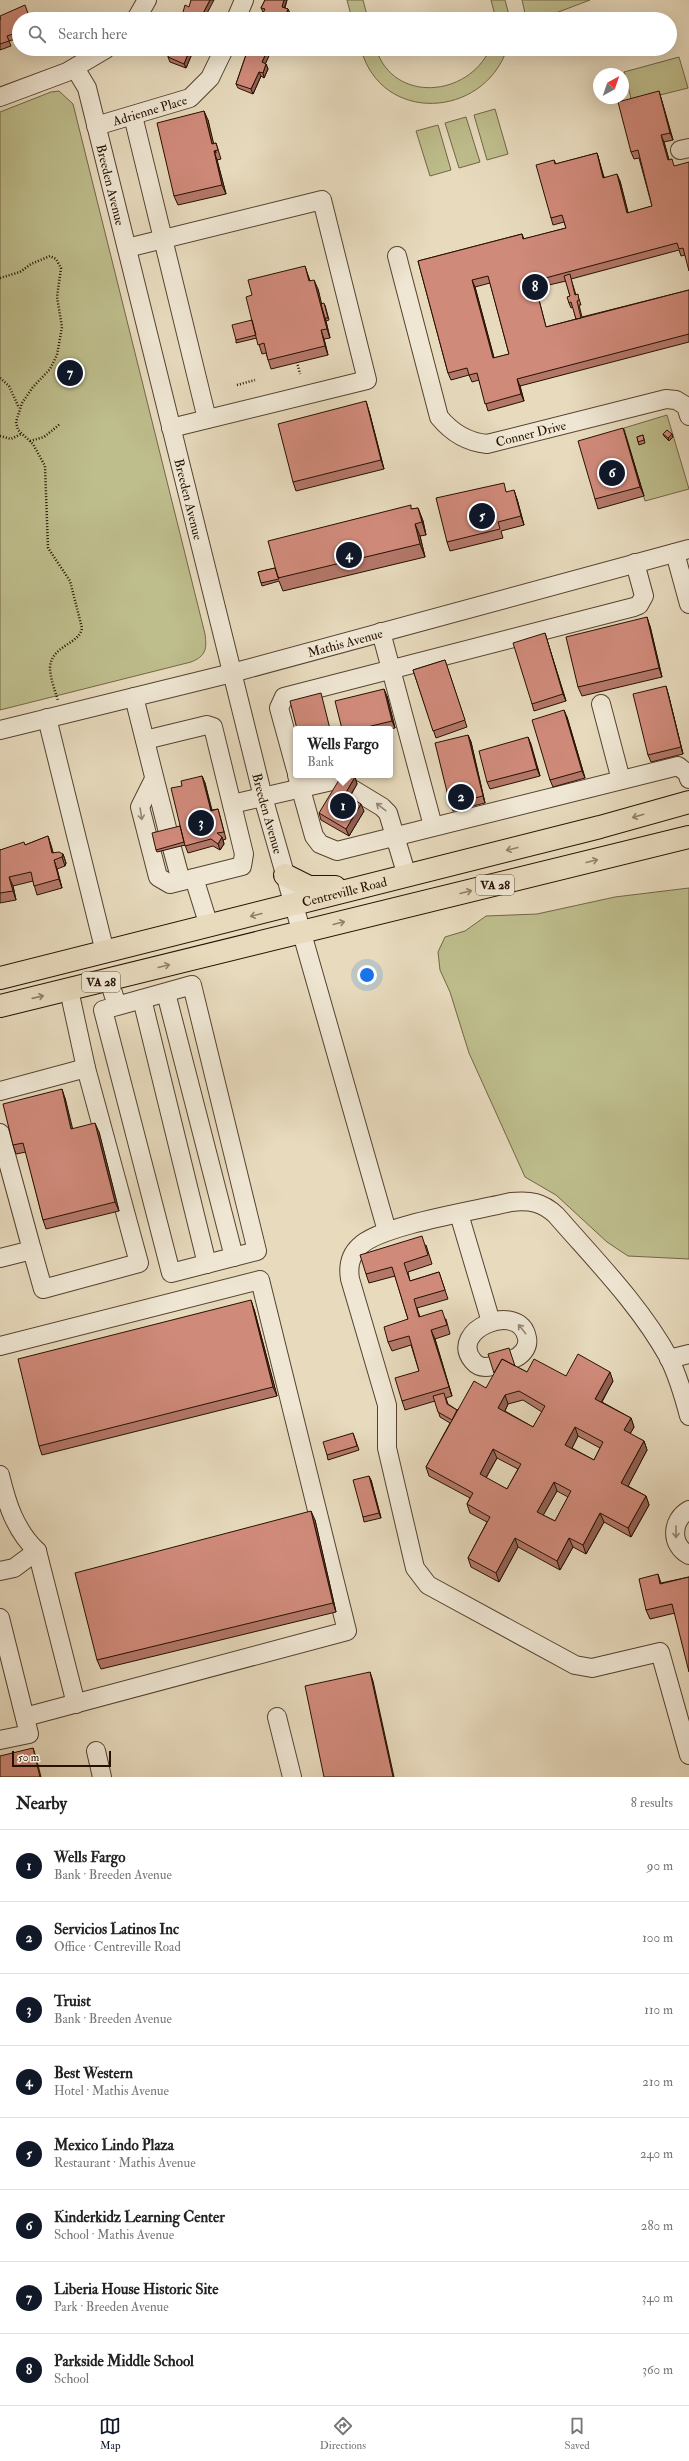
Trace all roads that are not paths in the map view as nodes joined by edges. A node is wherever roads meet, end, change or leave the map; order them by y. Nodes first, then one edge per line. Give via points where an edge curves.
1 (147, 0) edge
2 (244, 0) edge
3 (140, 12) edge
4 (239, 12) edge
5 (95, 56) edge
6 (221, 56) edge
7 (75, 68) junction
8 (0, 97) edge
9 (133, 116) junction
10 (96, 126) junction
11 (162, 239) junction
12 (127, 248) junction
13 (397, 256) dead end
14 (688, 409) edge
15 (207, 419) junction
16 (171, 428) junction
17 (682, 551) edge
18 (635, 563) junction
19 (689, 604) edge
20 (381, 632) junction
21 (392, 669) junction
22 (232, 673) junction
23 (134, 697) junction
24 (601, 704) dead end
25 (54, 716) junction
26 (0, 730) edge
27 (144, 740) junction
28 (293, 759) edge
29 (154, 779) junction
30 (689, 779) edge
31 (621, 780) junction
32 (299, 781) edge
33 (263, 797) junction
34 (689, 802) edge
35 (232, 804) junction
36 (432, 826) junction
37 (397, 835) junction
38 (689, 837) edge
39 (285, 875) junction
40 (408, 876) junction
41 (182, 881) junction
42 (368, 886) junction
43 (293, 905) junction
44 (209, 926) junction
45 (302, 932) junction
46 (105, 952) junction
47 (0, 978) edge
48 (109, 980) junction
49 (69, 990) junction
50 (166, 992) junction
51 (142, 999) junction
52 (0, 1006) edge
53 (117, 1006) junction
54 (86, 1068) junction
55 (0, 1091) edge
56 (0, 1133) edge
57 (459, 1214) junction
58 (387, 1230) junction
59 (32, 1250) junction
60 (234, 1257) junction
61 (0, 1258) edge
62 (207, 1264) junction
63 (491, 1322) junction
64 (0, 1346) edge
65 (689, 1354) edge
66 (513, 1359) edge
67 (669, 1359) junction
68 (492, 1366) edge
69 (689, 1416) edge
70 (0, 1475) edge
71 (689, 1510) edge
72 (37, 1551) junction
73 (689, 1555) edge
74 (0, 1571) edge
75 (0, 1618) edge
76 (76, 1704) junction
77 (25, 1717) junction
78 (277, 1717) dead end
79 (0, 1740) edge
80 (96, 1751) dead end
81 (689, 1755) edge
82 (102, 1777) edge
83 (292, 1777) edge

1 - 3 street
2 - 4 street
5 - 7 street
6 - 9 street, Adrienne Place via 210,78 196,94 184,101
7 - 8 street
7 - 10 street, Breeden Avenue via 87,88
9 - 10 street, Adrienne Place
9 - 11 street
10 - 12 street, Breeden Avenue
11 - 12 street
11 - 15 street
11 - 15 street via 322,200 367,380
12 - 16 street, Breeden Avenue
13 - 14 street, Conner Drive via 439,417 452,432 463,438 487,444 666,399 676,400
15 - 16 street
16 - 22 street, Breeden Avenue
17 - 18 street, Mathis Avenue
17 - 19 street
18 - 20 street, Mathis Avenue
18 - 21 street via 644,596 639,605
20 - 21 street
20 - 22 street, Mathis Avenue
21 - 28 street via 284,697 279,708
21 - 36 street
22 - 23 street, Mathis Avenue
22 - 33 street, Breeden Avenue
23 - 25 street, Mathis Avenue
23 - 27 street
24 - 31 street
25 - 26 street, Mathis Avenue
25 - 46 street
27 - 29 street
27 - 35 street via 207,725 213,728
29 - 41 street
29 -> 41 street via 141,801 140,814 155,870 158,877
30 - 31 street via 687,773 678,766
31 - 36 street
32 - 33 street
37 -> 32 street via 388,813 349,786 332,781
32 - 37 street via 314,836 328,849 337,851
33 - 35 street
33 - 39 street, Breeden Avenue
34 -> 40 highway, Centreville Road / VA 28
35 - 41 street via 244,863 239,868
36 - 37 street
37 - 40 street
45 -> 38 highway, VA 28
39 - 42 highway via 310,887
39 - 43 street, Breeden Avenue
40 - 42 highway, Centreville Road / VA 28
41 - 44 street
42 - 43 highway, Centreville Road / VA 28
43 -> 44 highway, Centreville Road / VA 28
43 - 45 street, Breeden Avenue
44 - 46 highway, Centreville Road / VA 28
48 -> 45 highway, VA 28
45 - 58 street, Breeden Avenue
46 - 47 highway, Centreville Road / VA 28
48 - 49 highway, VA 28
48 - 53 street
52 -> 49 highway, VA 28
49 - 54 street
50 - 51 street
50 - 60 street
50 - 60 street via 192,985 257,1251
51 - 53 street
51 - 62 street
53 - 62 street via 103,1010 171,1273
54 - 55 street
54 - 59 street via 139,1263 43,1289
56 - 59 street
57 - 58 street
57 - 63 street
57 - 67 street via 511,1202 526,1201 544,1205 556,1215 629,1300
58 - 81 street via 359,1246 350,1262 349,1270 387,1405 387,1448 415,1568 428,1585 575,1665 592,1668 660,1652
59 - 61 street
60 - 62 street
66 -> 63 street via 520,1356 527,1347 526,1334 513,1322
63 - 68 street via 474,1332 468,1340 467,1348 469,1356 476,1364 484,1368
64 - 76 street via 260,1280 347,1631
65 - 67 street
67 - 69 street
70 - 72 street via 14,1521 26,1541
71 -> 73 street via 679,1518 675,1535 678,1546
72 - 74 street via 14,1568
72 - 76 street
75 - 77 street
76 - 77 street
77 - 79 street via 29,1734
78 - 83 street
80 - 82 street

